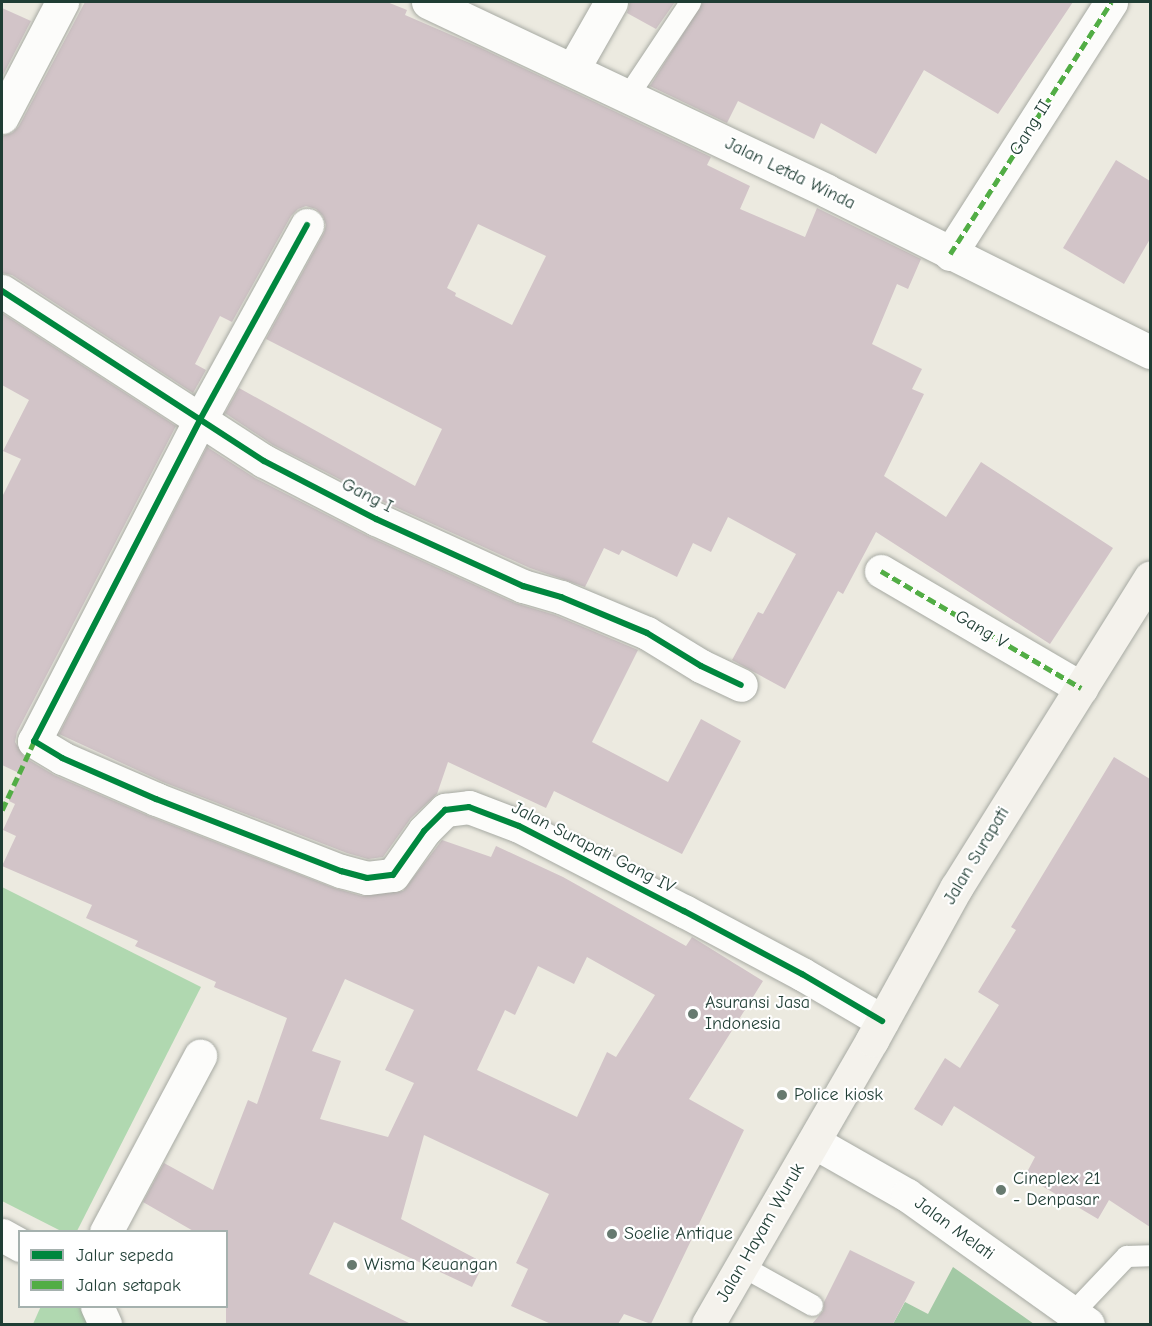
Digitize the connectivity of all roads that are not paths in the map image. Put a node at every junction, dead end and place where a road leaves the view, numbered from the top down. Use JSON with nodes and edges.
{"nodes":[{"id":1,"x":62,"y":2,"type":"edge"},
{"id":2,"x":428,"y":2,"type":"edge"},
{"id":3,"x":611,"y":2,"type":"edge"},
{"id":4,"x":690,"y":2,"type":"edge"},
{"id":5,"x":1111,"y":2,"type":"edge"},
{"id":6,"x":573,"y":69,"type":"junction"},
{"id":7,"x":10,"y":80,"type":"edge"},
{"id":8,"x":628,"y":95,"type":"junction"},
{"id":9,"x":2,"y":117,"type":"edge"},
{"id":10,"x":307,"y":225,"type":"dead end"},
{"id":11,"x":950,"y":254,"type":"junction"},
{"id":12,"x":2,"y":291,"type":"edge"},
{"id":13,"x":1150,"y":352,"type":"edge"},
{"id":14,"x":201,"y":418,"type":"junction"},
{"id":15,"x":881,"y":571,"type":"dead end"},
{"id":16,"x":1150,"y":578,"type":"edge"},
{"id":17,"x":741,"y":685,"type":"dead end"},
{"id":18,"x":1081,"y":688,"type":"junction"},
{"id":19,"x":882,"y":1021,"type":"junction"},
{"id":20,"x":200,"y":1056,"type":"dead end"},
{"id":21,"x":814,"y":1142,"type":"junction"},
{"id":22,"x":107,"y":1230,"type":"edge"},
{"id":23,"x":2,"y":1235,"type":"edge"},
{"id":24,"x":18,"y":1244,"type":"edge"},
{"id":25,"x":1150,"y":1256,"type":"edge"},
{"id":26,"x":742,"y":1266,"type":"junction"},
{"id":27,"x":812,"y":1305,"type":"dead end"},
{"id":28,"x":98,"y":1308,"type":"edge"},
{"id":29,"x":1080,"y":1319,"type":"edge"},
{"id":30,"x":105,"y":1324,"type":"edge"},
{"id":31,"x":708,"y":1324,"type":"edge"}],
"edges":[{"from":1,"to":7,"type":"street"},
{"from":2,"to":6,"type":"street","name":"Jalan Letda Winda"},
{"from":3,"to":6,"type":"street"},
{"from":4,"to":8,"type":"lane"},
{"from":5,"to":11,"type":"street","name":"Gang II"},
{"from":6,"to":8,"type":"street","name":"Jalan Letda Winda"},
{"from":7,"to":9,"type":"street"},
{"from":8,"to":11,"type":"street","name":"Jalan Letda Winda"},
{"from":10,"to":14,"type":"street"},
{"from":11,"to":13,"type":"street","name":"Jalan Letda Winda"},
{"from":12,"to":14,"type":"street","name":"Gang I"},
{"from":14,"to":17,"type":"street","name":"Gang I"},
{"from":14,"to":19,"type":"street","name":"Jalan Surapati Gang IV"},
{"from":15,"to":18,"type":"street","name":"Gang V"},
{"from":16,"to":18,"type":"main road","name":"Jalan Surapati"},
{"from":18,"to":19,"type":"main road","name":"Jalan Surapati"},
{"from":19,"to":21,"type":"main road","name":"Jalan Surapati"},
{"from":20,"to":22,"type":"street"},
{"from":21,"to":26,"type":"main road","name":"Jalan Hayam Wuruk"},
{"from":21,"to":29,"type":"street","name":"Jalan Melati"},
{"from":23,"to":24,"type":"street"},
{"from":25,"to":29,"type":"lane"},
{"from":26,"to":27,"type":"lane"},
{"from":26,"to":31,"type":"main road","name":"Jalan Hayam Wuruk"},
{"from":28,"to":30,"type":"street"}]}
